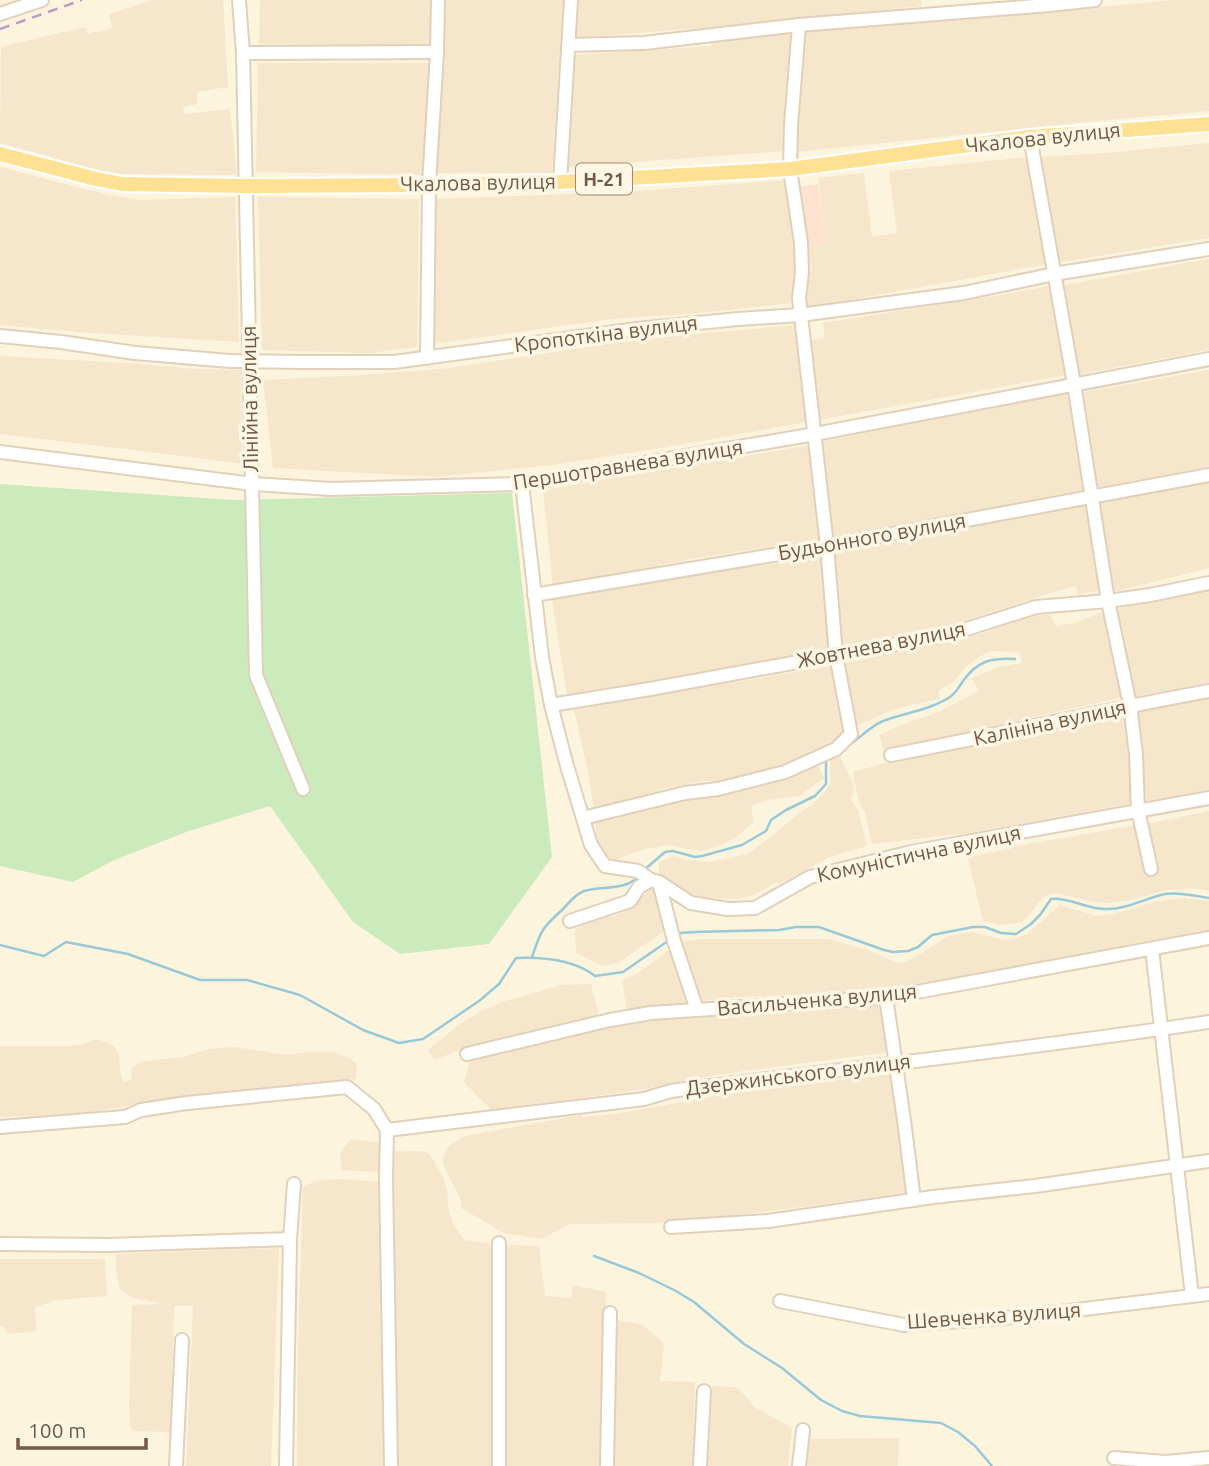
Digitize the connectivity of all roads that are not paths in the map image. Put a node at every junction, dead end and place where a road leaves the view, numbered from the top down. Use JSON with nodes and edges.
{"nodes":[{"id":1,"x":42,"y":0,"type":"edge"},
{"id":2,"x":239,"y":0,"type":"edge"},
{"id":3,"x":438,"y":0,"type":"edge"},
{"id":4,"x":570,"y":0,"type":"edge"},
{"id":5,"x":1096,"y":0,"type":"edge"},
{"id":6,"x":0,"y":14,"type":"edge"},
{"id":7,"x":799,"y":25,"type":"junction"},
{"id":8,"x":568,"y":45,"type":"junction"},
{"id":9,"x":437,"y":52,"type":"junction"},
{"id":10,"x":243,"y":53,"type":"junction"},
{"id":11,"x":1209,"y":124,"type":"edge"},
{"id":12,"x":1030,"y":137,"type":"junction"},
{"id":13,"x":0,"y":154,"type":"edge"},
{"id":14,"x":790,"y":169,"type":"junction"},
{"id":15,"x":560,"y":181,"type":"junction"},
{"id":16,"x":429,"y":185,"type":"junction"},
{"id":17,"x":246,"y":186,"type":"junction"},
{"id":18,"x":1209,"y":249,"type":"edge"},
{"id":19,"x":1054,"y":274,"type":"junction"},
{"id":20,"x":800,"y":315,"type":"junction"},
{"id":21,"x":0,"y":336,"type":"edge"},
{"id":22,"x":427,"y":358,"type":"junction"},
{"id":23,"x":1209,"y":359,"type":"edge"},
{"id":24,"x":249,"y":361,"type":"junction"},
{"id":25,"x":1074,"y":384,"type":"junction"},
{"id":26,"x":815,"y":434,"type":"junction"},
{"id":27,"x":0,"y":453,"type":"edge"},
{"id":28,"x":1209,"y":475,"type":"edge"},
{"id":29,"x":253,"y":484,"type":"junction"},
{"id":30,"x":522,"y":484,"type":"junction"},
{"id":31,"x":1092,"y":497,"type":"junction"},
{"id":32,"x":827,"y":546,"type":"junction"},
{"id":33,"x":1209,"y":583,"type":"edge"},
{"id":34,"x":534,"y":595,"type":"junction"},
{"id":35,"x":1108,"y":601,"type":"junction"},
{"id":36,"x":836,"y":655,"type":"junction"},
{"id":37,"x":1209,"y":691,"type":"edge"},
{"id":38,"x":551,"y":705,"type":"junction"},
{"id":39,"x":1130,"y":705,"type":"junction"},
{"id":40,"x":891,"y":755,"type":"dead end"},
{"id":41,"x":303,"y":789,"type":"dead end"},
{"id":42,"x":1209,"y":798,"type":"edge"},
{"id":43,"x":1138,"y":810,"type":"junction"},
{"id":44,"x":583,"y":818,"type":"junction"},
{"id":45,"x":1151,"y":869,"type":"dead end"},
{"id":46,"x":648,"y":877,"type":"junction"},
{"id":47,"x":570,"y":921,"type":"dead end"},
{"id":48,"x":1209,"y":938,"type":"edge"},
{"id":49,"x":1152,"y":949,"type":"junction"},
{"id":50,"x":886,"y":997,"type":"junction"},
{"id":51,"x":697,"y":1010,"type":"junction"},
{"id":52,"x":1209,"y":1022,"type":"edge"},
{"id":53,"x":1160,"y":1029,"type":"junction"},
{"id":54,"x":467,"y":1054,"type":"dead end"},
{"id":55,"x":895,"y":1062,"type":"junction"},
{"id":56,"x":0,"y":1126,"type":"edge"},
{"id":57,"x":387,"y":1130,"type":"junction"},
{"id":58,"x":1209,"y":1161,"type":"edge"},
{"id":59,"x":1177,"y":1165,"type":"junction"},
{"id":60,"x":294,"y":1184,"type":"dead end"},
{"id":61,"x":914,"y":1200,"type":"junction"},
{"id":62,"x":671,"y":1227,"type":"dead end"},
{"id":63,"x":290,"y":1239,"type":"junction"},
{"id":64,"x":499,"y":1243,"type":"dead end"},
{"id":65,"x":0,"y":1244,"type":"edge"},
{"id":66,"x":1209,"y":1294,"type":"edge"},
{"id":67,"x":1192,"y":1296,"type":"junction"},
{"id":68,"x":780,"y":1301,"type":"dead end"},
{"id":69,"x":610,"y":1313,"type":"dead end"},
{"id":70,"x":182,"y":1340,"type":"dead end"},
{"id":71,"x":704,"y":1391,"type":"dead end"},
{"id":72,"x":803,"y":1430,"type":"dead end"},
{"id":73,"x":1114,"y":1458,"type":"dead end"},
{"id":74,"x":1209,"y":1458,"type":"edge"},
{"id":75,"x":176,"y":1466,"type":"edge"},
{"id":76,"x":286,"y":1466,"type":"edge"},
{"id":77,"x":391,"y":1466,"type":"edge"},
{"id":78,"x":499,"y":1466,"type":"edge"},
{"id":79,"x":607,"y":1466,"type":"edge"},
{"id":80,"x":700,"y":1466,"type":"edge"},
{"id":81,"x":799,"y":1466,"type":"edge"}],
"edges":[{"from":1,"to":6,"type":"street"},
{"from":2,"to":10,"type":"street","name":"Лінійна вулиця"},
{"from":3,"to":9,"type":"street"},
{"from":4,"to":8,"type":"street"},
{"from":5,"to":7,"type":"street"},
{"from":7,"to":8,"type":"street"},
{"from":7,"to":14,"type":"street"},
{"from":8,"to":15,"type":"street"},
{"from":9,"to":10,"type":"street"},
{"from":9,"to":16,"type":"street"},
{"from":10,"to":17,"type":"street","name":"Лінійна вулиця"},
{"from":11,"to":12,"type":"main road","name":"Чкалова вулиця","number":"Н-21"},
{"from":12,"to":14,"type":"main road","name":"Чкалова вулиця","number":"Н-21"},
{"from":12,"to":19,"type":"street"},
{"from":13,"to":17,"type":"main road","name":"Чкалова вулиця","number":"Н-21"},
{"from":14,"to":15,"type":"main road","name":"Чкалова вулиця","number":"Н-21"},
{"from":14,"to":20,"type":"street"},
{"from":15,"to":16,"type":"main road","name":"Чкалова вулиця","number":"Н-21"},
{"from":16,"to":17,"type":"main road","name":"Чкалова вулиця","number":"Н-21"},
{"from":16,"to":22,"type":"street"},
{"from":17,"to":24,"type":"street","name":"Лінійна вулиця"},
{"from":18,"to":19,"type":"street","name":"Кропоткіна вулиця"},
{"from":19,"to":20,"type":"street","name":"Кропоткіна вулиця"},
{"from":19,"to":25,"type":"street"},
{"from":20,"to":22,"type":"street","name":"Кропоткіна вулиця"},
{"from":20,"to":26,"type":"street"},
{"from":21,"to":24,"type":"street","name":"Кропоткіна вулиця"},
{"from":22,"to":24,"type":"street","name":"Кропоткіна вулиця"},
{"from":23,"to":25,"type":"street","name":"Першотравнева вулиця"},
{"from":24,"to":29,"type":"street","name":"Лінійна вулиця"},
{"from":25,"to":26,"type":"street","name":"Першотравнева вулиця"},
{"from":25,"to":31,"type":"street"},
{"from":26,"to":30,"type":"street","name":"Першотравнева вулиця"},
{"from":26,"to":32,"type":"street"},
{"from":27,"to":29,"type":"street","name":"Першотравнева вулиця"},
{"from":28,"to":31,"type":"street","name":"Будьонного вулиця"},
{"from":29,"to":30,"type":"street","name":"Першотравнева вулиця"},
{"from":29,"to":41,"type":"street","name":"Лінійна вулиця"},
{"from":30,"to":34,"type":"street"},
{"from":31,"to":32,"type":"street","name":"Будьонного вулиця"},
{"from":31,"to":35,"type":"street"},
{"from":32,"to":34,"type":"street","name":"Будьонного вулиця"},
{"from":32,"to":36,"type":"street"},
{"from":33,"to":35,"type":"street","name":"Жовтнева вулиця"},
{"from":34,"to":38,"type":"street"},
{"from":35,"to":36,"type":"street","name":"Жовтнева вулиця"},
{"from":35,"to":39,"type":"street"},
{"from":36,"to":38,"type":"street","name":"Жовтнева вулиця"},
{"from":36,"to":44,"type":"street"},
{"from":37,"to":39,"type":"street","name":"Калініна вулиця"},
{"from":38,"to":44,"type":"street"},
{"from":39,"to":40,"type":"street","name":"Калініна вулиця"},
{"from":39,"to":43,"type":"street"},
{"from":42,"to":43,"type":"street","name":"Комуністична вулиця"},
{"from":43,"to":45,"type":"street"},
{"from":43,"to":46,"type":"street","name":"Комуністична вулиця"},
{"from":44,"to":46,"type":"street"},
{"from":46,"to":47,"type":"street"},
{"from":46,"to":51,"type":"street"},
{"from":48,"to":49,"type":"street","name":"Васильченка вулиця"},
{"from":49,"to":50,"type":"street","name":"Васильченка вулиця"},
{"from":49,"to":53,"type":"street"},
{"from":50,"to":51,"type":"street","name":"Васильченка вулиця"},
{"from":50,"to":55,"type":"street"},
{"from":51,"to":54,"type":"street","name":"Васильченка вулиця"},
{"from":52,"to":53,"type":"street","name":"Дзержинського вулиця"},
{"from":53,"to":55,"type":"street","name":"Дзержинського вулиця"},
{"from":53,"to":59,"type":"street"},
{"from":55,"to":57,"type":"street","name":"Дзержинського вулиця"},
{"from":55,"to":61,"type":"street"},
{"from":56,"to":57,"type":"street"},
{"from":57,"to":77,"type":"street"},
{"from":58,"to":59,"type":"street"},
{"from":59,"to":61,"type":"street"},
{"from":59,"to":67,"type":"street"},
{"from":60,"to":63,"type":"street"},
{"from":61,"to":62,"type":"street"},
{"from":63,"to":65,"type":"street"},
{"from":63,"to":76,"type":"street"},
{"from":64,"to":78,"type":"street"},
{"from":66,"to":67,"type":"street","name":"Шевченка вулиця"},
{"from":67,"to":68,"type":"street","name":"Шевченка вулиця"},
{"from":69,"to":79,"type":"street"},
{"from":70,"to":75,"type":"street"},
{"from":71,"to":80,"type":"street"},
{"from":72,"to":81,"type":"street"},
{"from":73,"to":74,"type":"street"}]}
